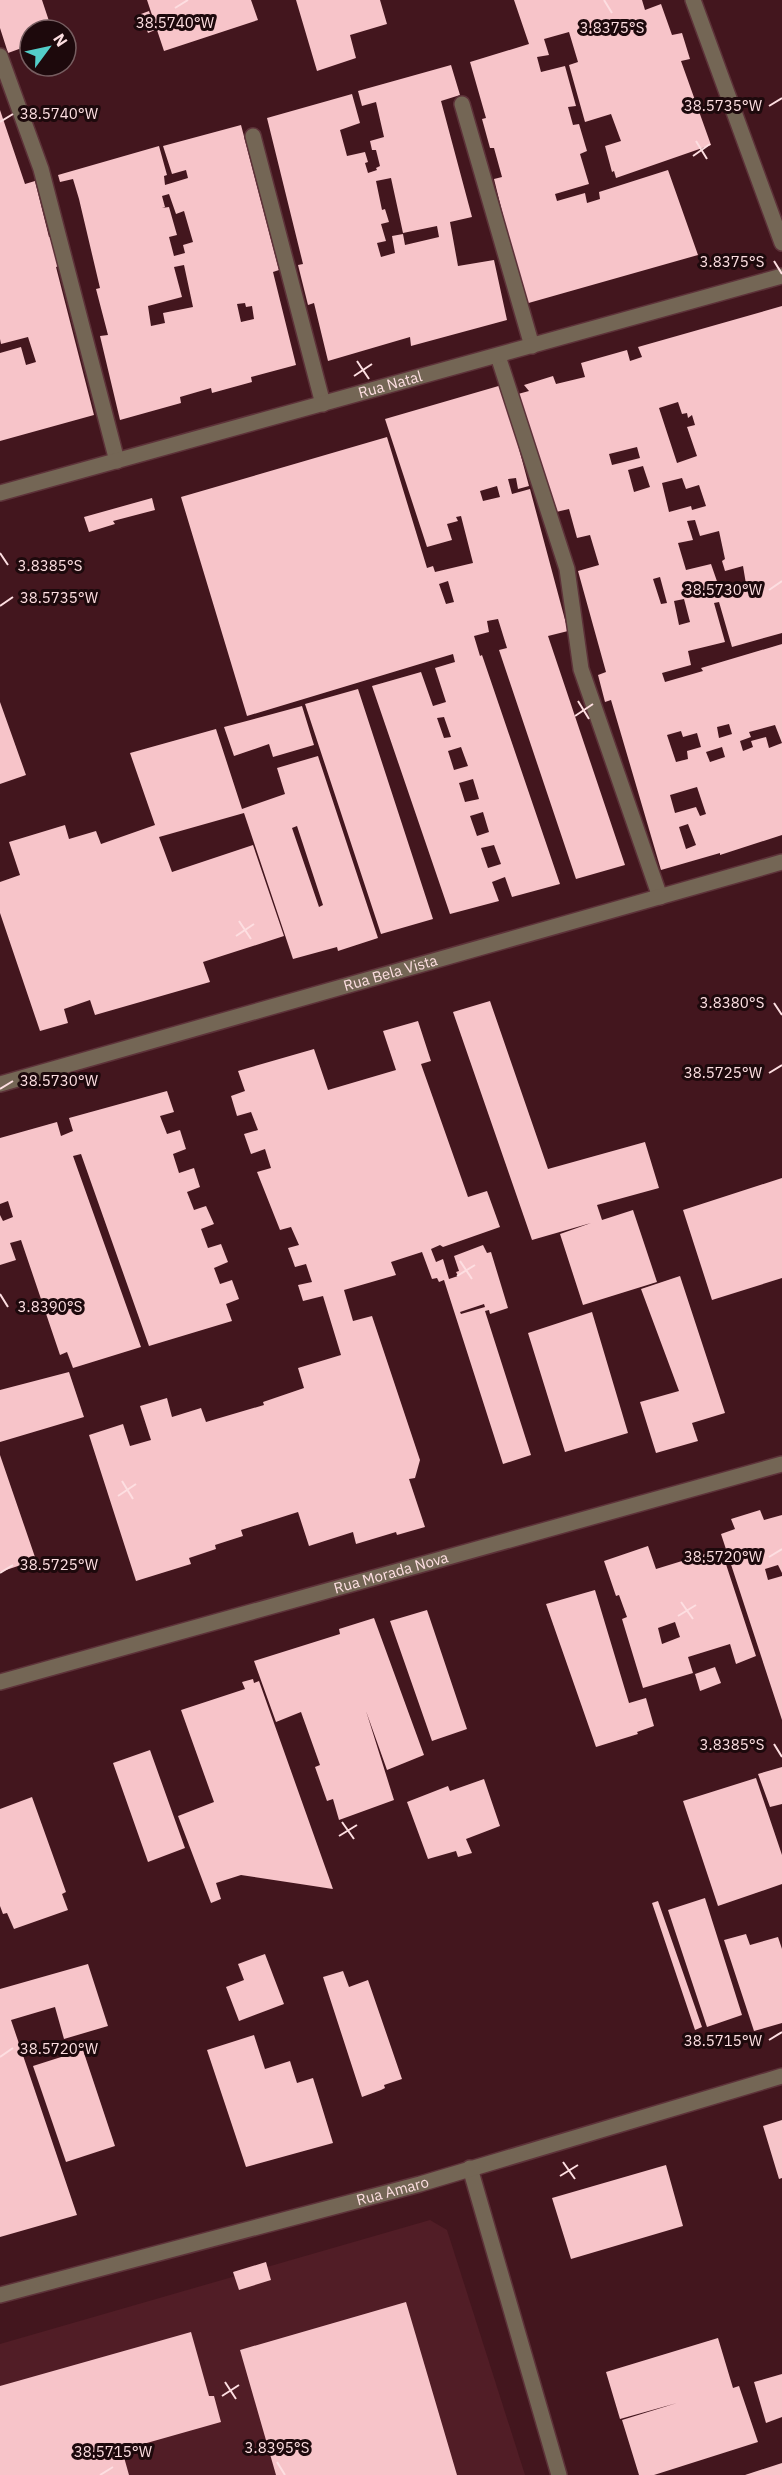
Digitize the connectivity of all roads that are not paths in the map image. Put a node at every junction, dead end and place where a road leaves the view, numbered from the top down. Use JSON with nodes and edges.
{"nodes":[{"id":1,"x":693,"y":0,"type":"edge"},
{"id":2,"x":0,"y":56,"type":"edge"},
{"id":3,"x":462,"y":104,"type":"dead end"},
{"id":4,"x":253,"y":136,"type":"dead end"},
{"id":5,"x":782,"y":243,"type":"edge"},
{"id":6,"x":782,"y":276,"type":"edge"},
{"id":7,"x":532,"y":346,"type":"junction"},
{"id":8,"x":498,"y":356,"type":"junction"},
{"id":9,"x":323,"y":404,"type":"junction"},
{"id":10,"x":117,"y":461,"type":"junction"},
{"id":11,"x":0,"y":493,"type":"edge"},
{"id":12,"x":782,"y":862,"type":"edge"},
{"id":13,"x":660,"y":897,"type":"junction"},
{"id":14,"x":0,"y":1084,"type":"edge"},
{"id":15,"x":782,"y":1464,"type":"edge"},
{"id":16,"x":0,"y":1682,"type":"edge"},
{"id":17,"x":782,"y":2076,"type":"edge"},
{"id":18,"x":470,"y":2169,"type":"junction"},
{"id":19,"x":0,"y":2295,"type":"edge"},
{"id":20,"x":559,"y":2475,"type":"edge"}],
"edges":[{"from":1,"to":5,"type":"street"},
{"from":2,"to":10,"type":"street"},
{"from":3,"to":7,"type":"street"},
{"from":4,"to":9,"type":"street"},
{"from":6,"to":7,"type":"street","name":"Rua Natal"},
{"from":7,"to":8,"type":"street","name":"Rua Natal"},
{"from":8,"to":9,"type":"street","name":"Rua Natal"},
{"from":8,"to":13,"type":"street"},
{"from":9,"to":10,"type":"street","name":"Rua Natal"},
{"from":10,"to":11,"type":"street","name":"Rua Natal"},
{"from":12,"to":13,"type":"street","name":"Rua Bela Vista"},
{"from":13,"to":14,"type":"street","name":"Rua Bela Vista"},
{"from":15,"to":16,"type":"street","name":"Rua Morada Nova"},
{"from":17,"to":18,"type":"street","name":"Rua Amaro"},
{"from":18,"to":19,"type":"street","name":"Rua Amaro"},
{"from":18,"to":20,"type":"street"}]}
